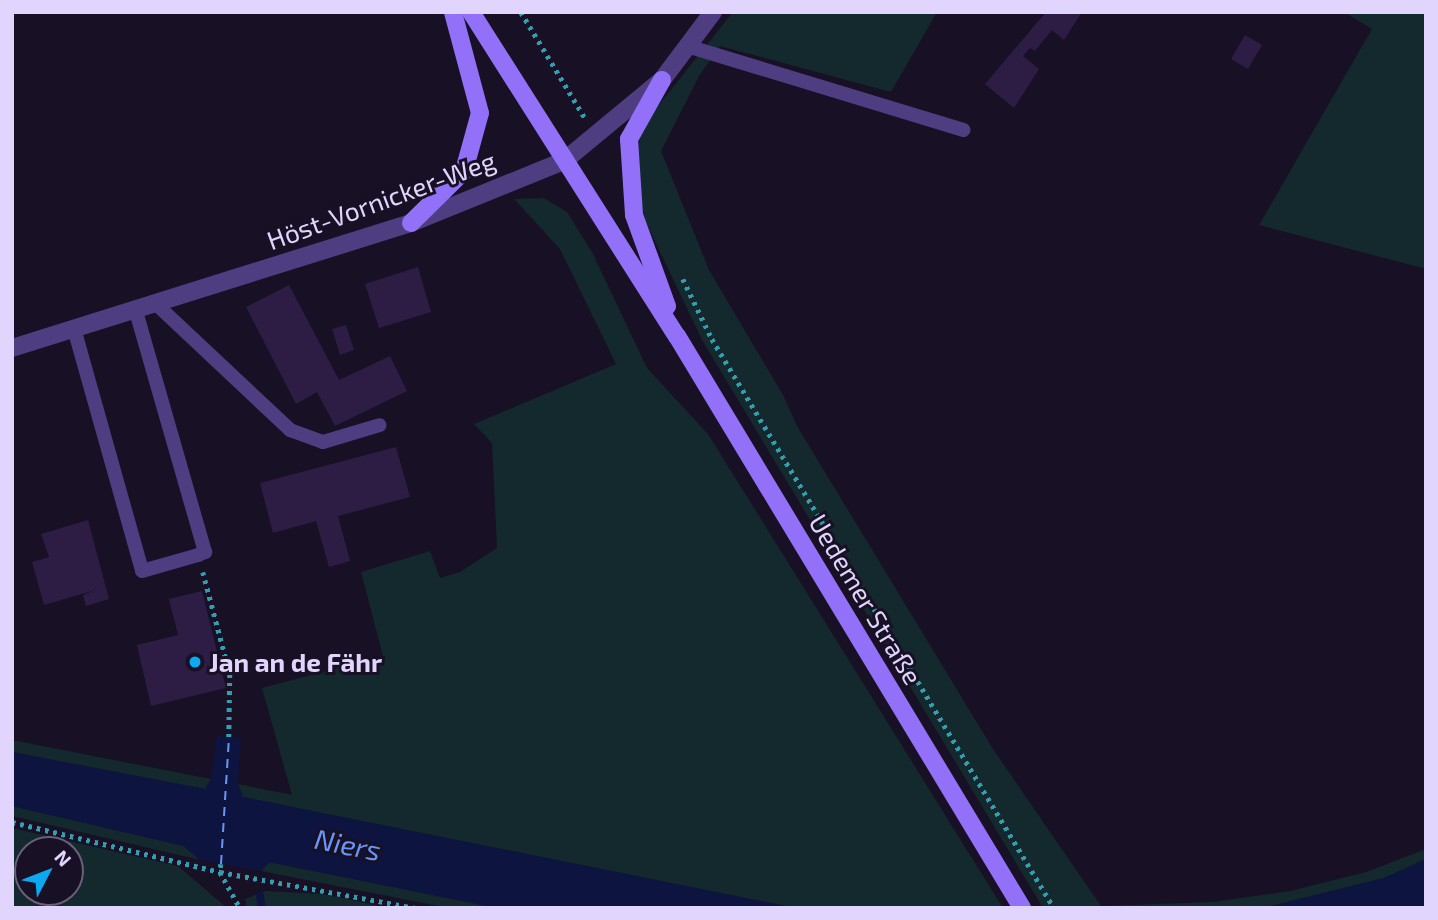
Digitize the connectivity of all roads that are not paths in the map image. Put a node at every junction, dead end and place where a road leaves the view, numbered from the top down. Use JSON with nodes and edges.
{"nodes":[{"id":1,"x":453,"y":12,"type":"edge"},
{"id":2,"x":471,"y":12,"type":"edge"},
{"id":3,"x":713,"y":12,"type":"edge"},
{"id":4,"x":687,"y":46,"type":"junction"},
{"id":5,"x":662,"y":80,"type":"junction"},
{"id":6,"x":964,"y":130,"type":"dead end"},
{"id":7,"x":564,"y":161,"type":"junction"},
{"id":8,"x":411,"y":223,"type":"junction"},
{"id":9,"x":156,"y":304,"type":"junction"},
{"id":10,"x":136,"y":311,"type":"junction"},
{"id":11,"x":75,"y":332,"type":"junction"},
{"id":12,"x":677,"y":336,"type":"junction"},
{"id":13,"x":12,"y":348,"type":"edge"},
{"id":14,"x":380,"y":425,"type":"dead end"},
{"id":15,"x":1022,"y":908,"type":"edge"}],
"edges":[{"from":1,"to":8,"type":"main road"},
{"from":2,"to":7,"type":"main road"},
{"from":3,"to":4,"type":"street","name":"Höst-Vornicker-Weg"},
{"from":4,"to":5,"type":"street","name":"Höst-Vornicker-Weg"},
{"from":4,"to":6,"type":"lane"},
{"from":5,"to":7,"type":"street","name":"Höst-Vornicker-Weg"},
{"from":5,"to":12,"type":"main road"},
{"from":7,"to":8,"type":"street","name":"Höst-Vornicker-Weg"},
{"from":7,"to":12,"type":"main road"},
{"from":8,"to":9,"type":"street","name":"Höst-Vornicker-Weg"},
{"from":9,"to":10,"type":"street","name":"Höst-Vornicker-Weg"},
{"from":9,"to":14,"type":"lane"},
{"from":10,"to":11,"type":"street","name":"Höst-Vornicker-Weg"},
{"from":10,"to":11,"type":"lane"},
{"from":11,"to":13,"type":"street","name":"Höst-Vornicker-Weg"},
{"from":12,"to":15,"type":"main road","name":"Uedemer Straße"}]}
